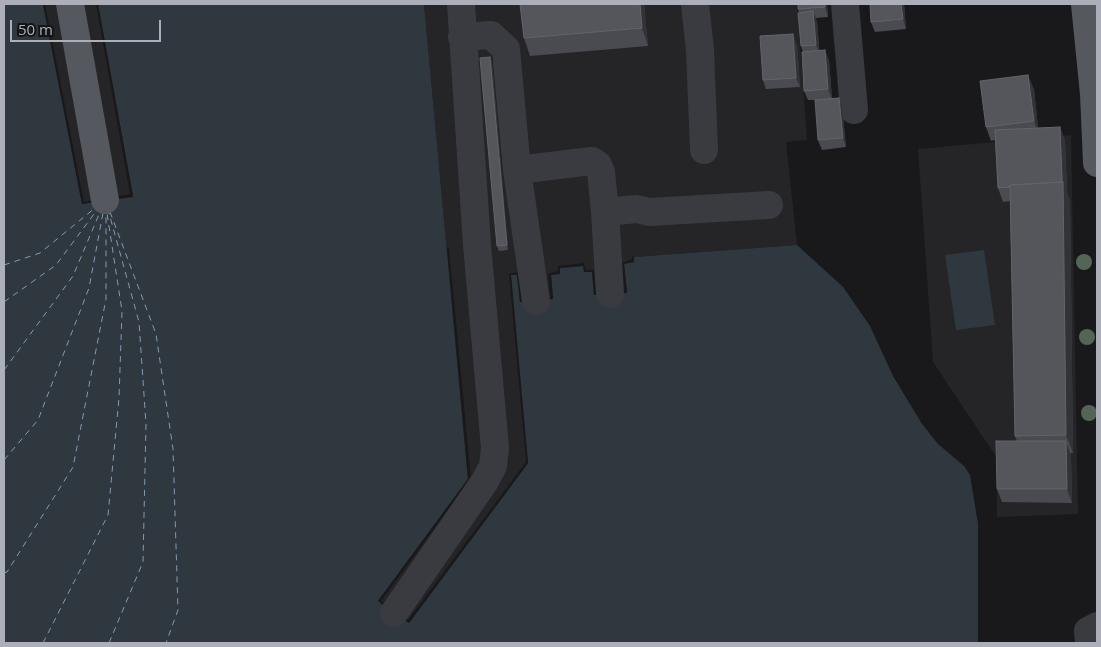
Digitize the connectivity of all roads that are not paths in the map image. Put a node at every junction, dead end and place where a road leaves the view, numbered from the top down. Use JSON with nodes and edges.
{"nodes":[{"id":1,"x":70,"y":4,"type":"edge"},
{"id":2,"x":461,"y":4,"type":"edge"},
{"id":3,"x":695,"y":4,"type":"edge"},
{"id":4,"x":845,"y":4,"type":"edge"},
{"id":5,"x":1085,"y":4,"type":"edge"},
{"id":6,"x":462,"y":37,"type":"junction"},
{"id":7,"x":1096,"y":94,"type":"edge"},
{"id":8,"x":854,"y":110,"type":"dead end"},
{"id":9,"x":704,"y":150,"type":"dead end"},
{"id":10,"x":1097,"y":163,"type":"edge"},
{"id":11,"x":517,"y":170,"type":"junction"},
{"id":12,"x":106,"y":200,"type":"dead end"},
{"id":13,"x":769,"y":205,"type":"dead end"},
{"id":14,"x":605,"y":212,"type":"junction"},
{"id":15,"x":534,"y":288,"type":"dead end"},
{"id":16,"x":610,"y":294,"type":"dead end"},
{"id":17,"x":394,"y":613,"type":"dead end"},
{"id":18,"x":1097,"y":626,"type":"edge"},
{"id":19,"x":1089,"y":643,"type":"edge"}],
"edges":[{"from":1,"to":12,"type":"main road"},
{"from":2,"to":6,"type":"street"},
{"from":3,"to":9,"type":"street"},
{"from":4,"to":8,"type":"street"},
{"from":5,"to":7,"type":"main road"},
{"from":6,"to":11,"type":"street"},
{"from":6,"to":17,"type":"street"},
{"from":7,"to":10,"type":"main road"},
{"from":11,"to":14,"type":"street"},
{"from":11,"to":15,"type":"street"},
{"from":13,"to":14,"type":"street"},
{"from":14,"to":16,"type":"street"},
{"from":18,"to":19,"type":"street"}]}
